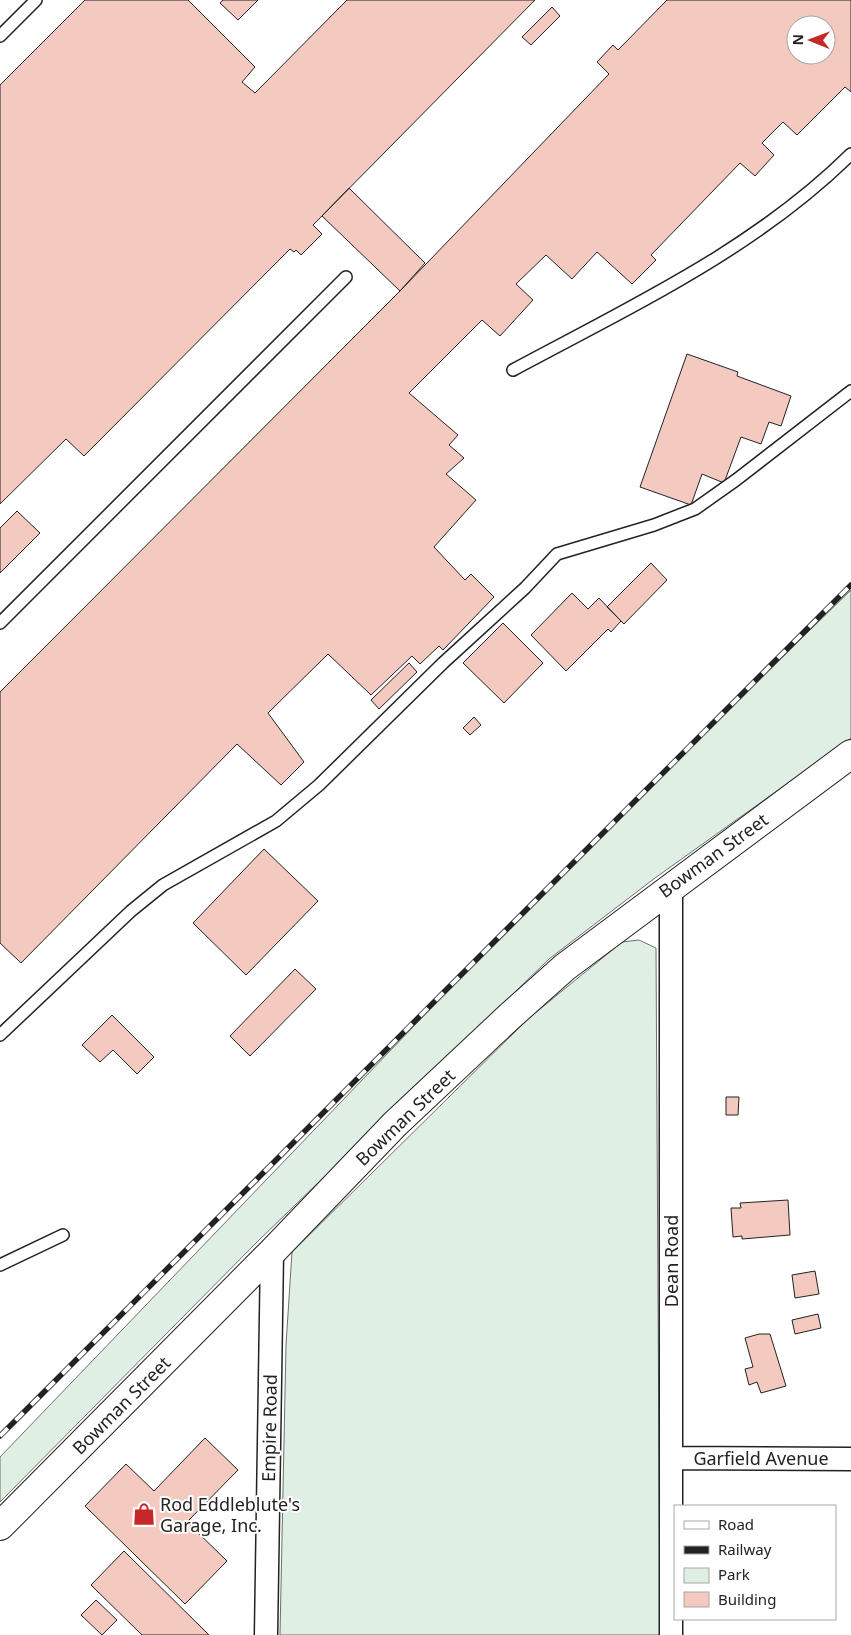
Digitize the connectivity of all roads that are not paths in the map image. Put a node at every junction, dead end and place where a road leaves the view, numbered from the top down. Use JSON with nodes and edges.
{"nodes":[{"id":1,"x":36,"y":0,"type":"edge"},
{"id":2,"x":0,"y":36,"type":"edge"},
{"id":3,"x":851,"y":154,"type":"edge"},
{"id":4,"x":346,"y":277,"type":"dead end"},
{"id":5,"x":513,"y":370,"type":"dead end"},
{"id":6,"x":851,"y":390,"type":"edge"},
{"id":7,"x":0,"y":623,"type":"edge"},
{"id":8,"x":851,"y":754,"type":"edge"},
{"id":9,"x":670,"y":887,"type":"junction"},
{"id":10,"x":0,"y":1035,"type":"edge"},
{"id":11,"x":64,"y":1235,"type":"dead end"},
{"id":12,"x":272,"y":1252,"type":"junction"},
{"id":13,"x":0,"y":1264,"type":"edge"},
{"id":14,"x":671,"y":1458,"type":"junction"},
{"id":15,"x":851,"y":1458,"type":"edge"},
{"id":16,"x":0,"y":1526,"type":"edge"},
{"id":17,"x":266,"y":1635,"type":"edge"},
{"id":18,"x":671,"y":1635,"type":"edge"}],
"edges":[{"from":1,"to":2,"type":"lane"},
{"from":3,"to":5,"type":"lane"},
{"from":4,"to":7,"type":"lane"},
{"from":6,"to":10,"type":"lane"},
{"from":8,"to":9,"type":"street","name":"Bowman Street"},
{"from":9,"to":12,"type":"street","name":"Bowman Street"},
{"from":9,"to":14,"type":"street","name":"Dean Road"},
{"from":11,"to":13,"type":"lane"},
{"from":12,"to":16,"type":"street","name":"Bowman Street"},
{"from":12,"to":17,"type":"street","name":"Empire Road"},
{"from":14,"to":15,"type":"street","name":"Garfield Avenue"},
{"from":14,"to":18,"type":"street","name":"Dean Road"}]}
